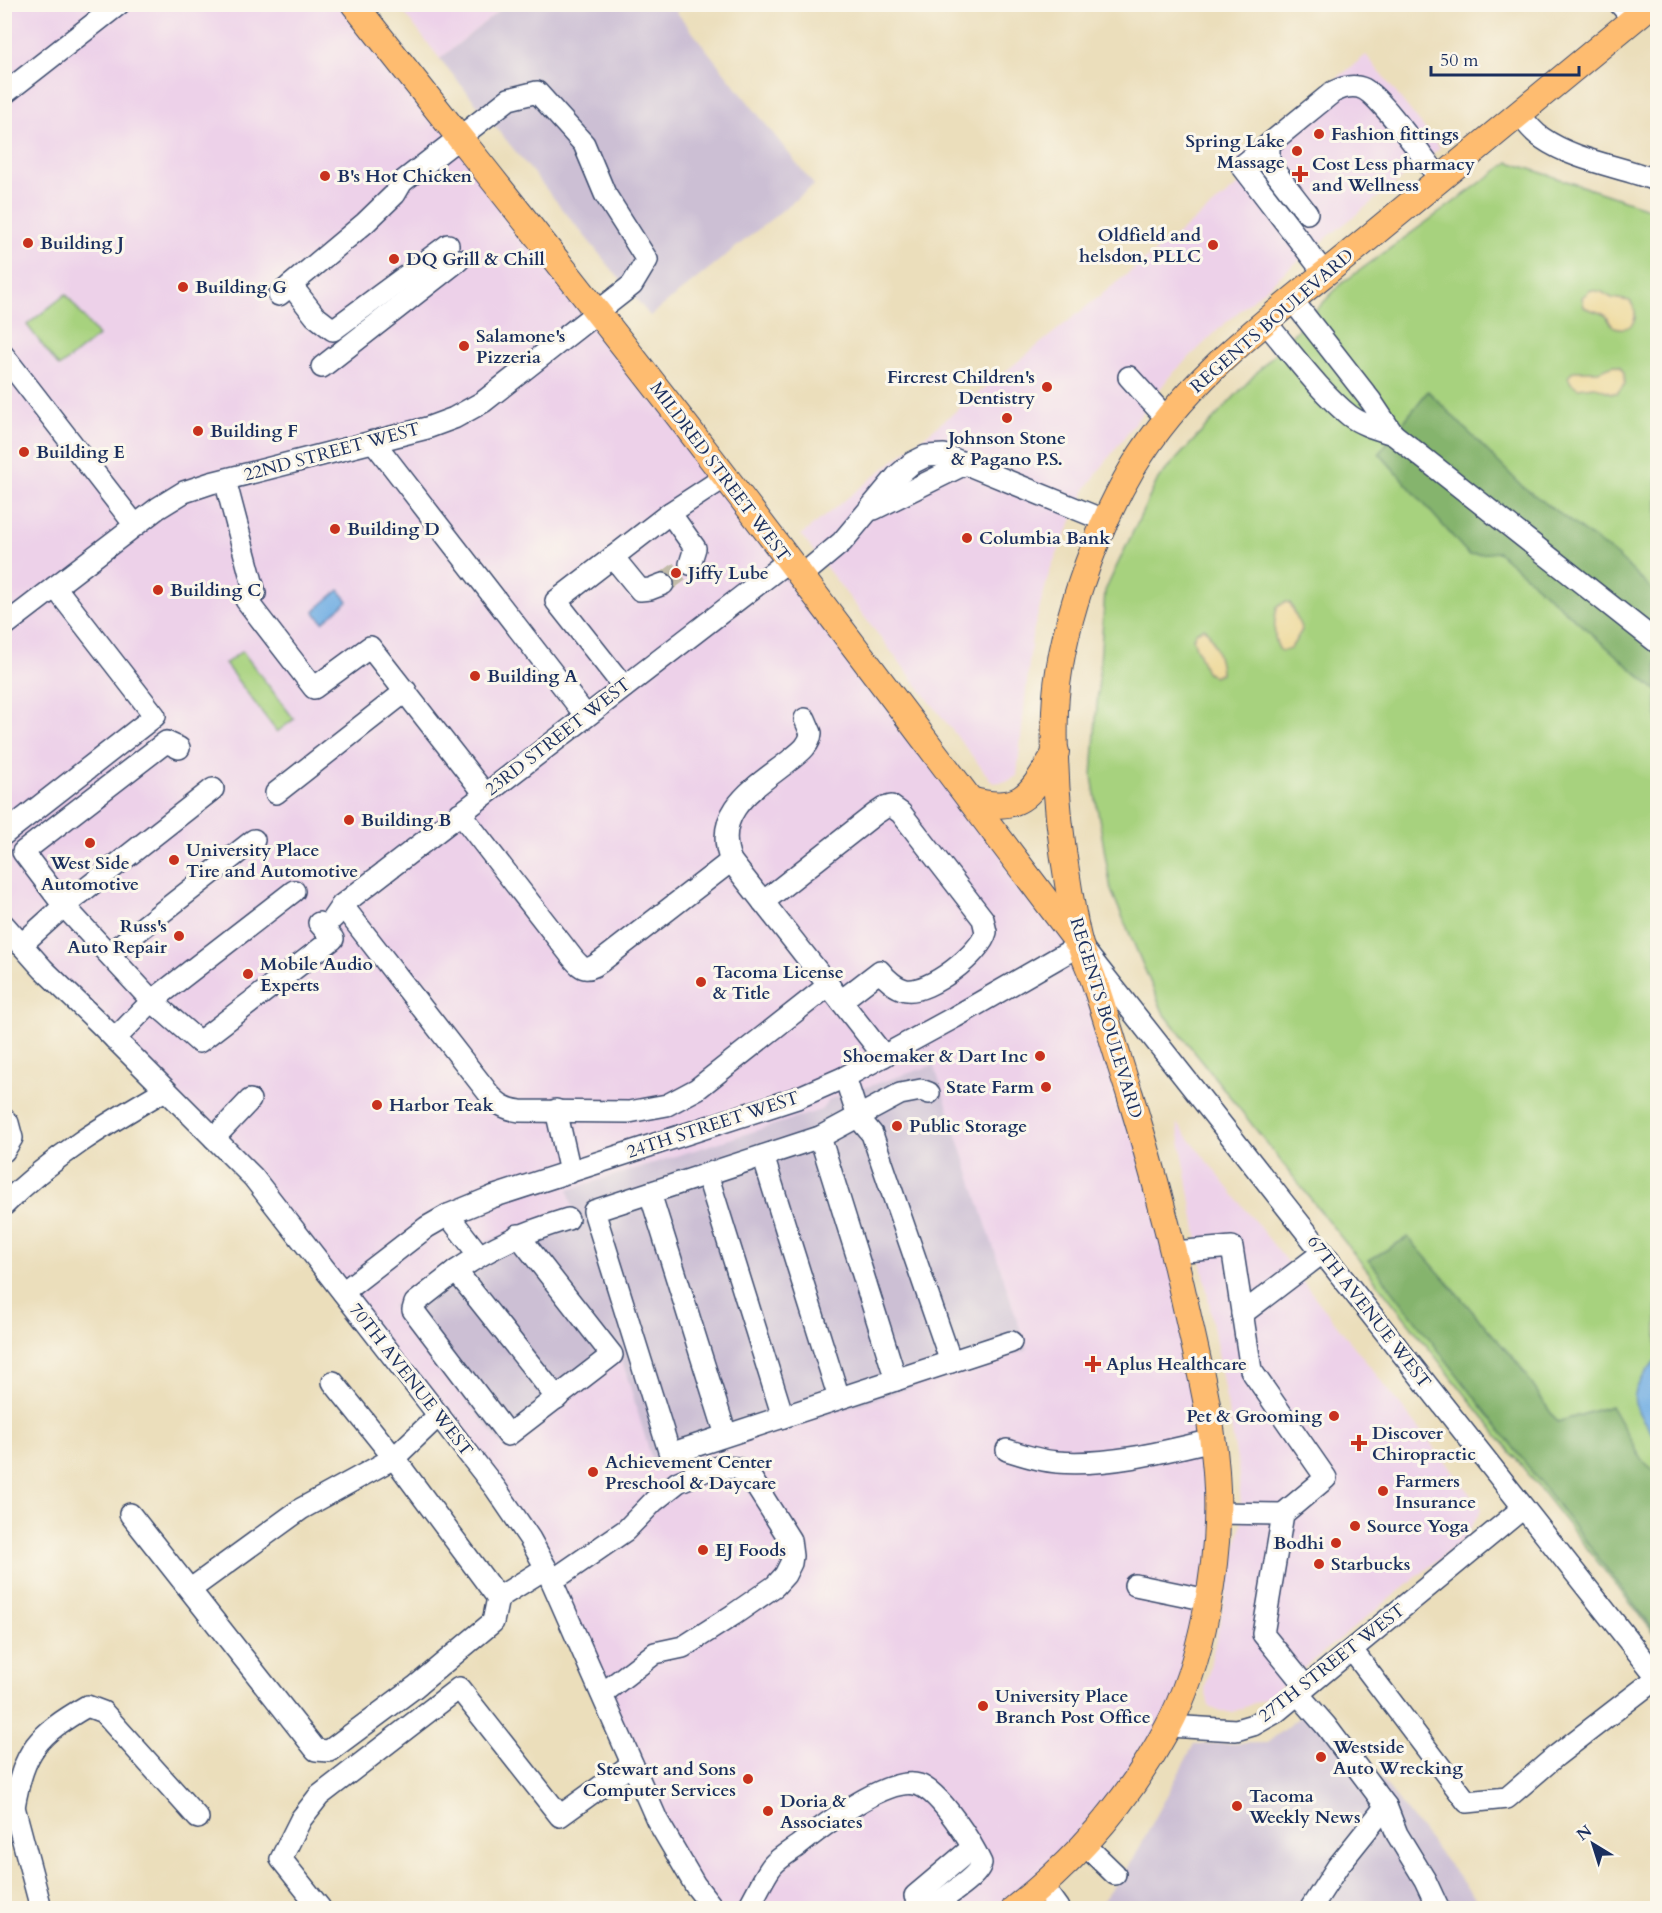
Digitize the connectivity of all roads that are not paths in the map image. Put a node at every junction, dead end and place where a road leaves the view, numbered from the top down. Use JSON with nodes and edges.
{"nodes":[{"id":1,"x":119,"y":4,"type":"edge"},
{"id":2,"x":354,"y":4,"type":"edge"},
{"id":3,"x":1635,"y":10,"type":"edge"},
{"id":4,"x":4,"y":94,"type":"edge"},
{"id":5,"x":1519,"y":114,"type":"junction"},
{"id":6,"x":460,"y":138,"type":"junction"},
{"id":7,"x":1269,"y":146,"type":"junction"},
{"id":8,"x":1440,"y":179,"type":"junction"},
{"id":9,"x":1658,"y":181,"type":"edge"},
{"id":10,"x":1308,"y":213,"type":"dead end"},
{"id":11,"x":1325,"y":274,"type":"junction"},
{"id":12,"x":1293,"y":301,"type":"junction"},
{"id":13,"x":598,"y":313,"type":"junction"},
{"id":14,"x":1266,"y":322,"type":"junction"},
{"id":15,"x":4,"y":356,"type":"edge"},
{"id":16,"x":322,"y":367,"type":"dead end"},
{"id":17,"x":1129,"y":377,"type":"dead end"},
{"id":18,"x":1167,"y":419,"type":"junction"},
{"id":19,"x":1393,"y":434,"type":"junction"},
{"id":20,"x":373,"y":441,"type":"junction"},
{"id":21,"x":725,"y":477,"type":"junction"},
{"id":22,"x":225,"y":480,"type":"junction"},
{"id":23,"x":670,"y":513,"type":"junction"},
{"id":24,"x":1106,"y":520,"type":"junction"},
{"id":25,"x":135,"y":525,"type":"junction"},
{"id":26,"x":613,"y":557,"type":"junction"},
{"id":27,"x":690,"y":564,"type":"dead end"},
{"id":28,"x":794,"y":569,"type":"junction"},
{"id":29,"x":663,"y":584,"type":"tunnel mouth"},
{"id":30,"x":55,"y":587,"type":"junction"},
{"id":31,"x":4,"y":626,"type":"edge"},
{"id":32,"x":1658,"y":643,"type":"edge"},
{"id":33,"x":624,"y":687,"type":"junction"},
{"id":34,"x":406,"y":691,"type":"junction"},
{"id":35,"x":586,"y":716,"type":"junction"},
{"id":36,"x":805,"y":719,"type":"dead end"},
{"id":37,"x":179,"y":748,"type":"dead end"},
{"id":38,"x":1056,"y":752,"type":"junction"},
{"id":39,"x":213,"y":789,"type":"dead end"},
{"id":40,"x":276,"y":793,"type":"dead end"},
{"id":41,"x":485,"y":794,"type":"junction"},
{"id":42,"x":970,"y":800,"type":"junction"},
{"id":43,"x":460,"y":813,"type":"junction"},
{"id":44,"x":4,"y":834,"type":"edge"},
{"id":45,"x":254,"y":840,"type":"dead end"},
{"id":46,"x":731,"y":861,"type":"junction"},
{"id":47,"x":294,"y":891,"type":"dead end"},
{"id":48,"x":763,"y":902,"type":"junction"},
{"id":49,"x":64,"y":906,"type":"junction"},
{"id":50,"x":331,"y":916,"type":"junction"},
{"id":51,"x":4,"y":925,"type":"edge"},
{"id":52,"x":21,"y":945,"type":"junction"},
{"id":53,"x":1080,"y":945,"type":"junction"},
{"id":54,"x":109,"y":954,"type":"junction"},
{"id":55,"x":835,"y":993,"type":"junction"},
{"id":56,"x":152,"y":1001,"type":"junction"},
{"id":57,"x":115,"y":1039,"type":"junction"},
{"id":58,"x":884,"y":1056,"type":"junction"},
{"id":59,"x":845,"y":1077,"type":"junction"},
{"id":60,"x":165,"y":1090,"type":"junction"},
{"id":61,"x":929,"y":1093,"type":"dead end"},
{"id":62,"x":250,"y":1100,"type":"dead end"},
{"id":63,"x":556,"y":1110,"type":"junction"},
{"id":64,"x":858,"y":1117,"type":"junction"},
{"id":65,"x":4,"y":1119,"type":"edge"},
{"id":66,"x":819,"y":1137,"type":"junction"},
{"id":67,"x":214,"y":1138,"type":"junction"},
{"id":68,"x":4,"y":1151,"type":"edge"},
{"id":69,"x":763,"y":1156,"type":"junction"},
{"id":70,"x":570,"y":1172,"type":"junction"},
{"id":71,"x":707,"y":1174,"type":"junction"},
{"id":72,"x":650,"y":1193,"type":"junction"},
{"id":73,"x":4,"y":1205,"type":"edge"},
{"id":74,"x":448,"y":1215,"type":"junction"},
{"id":75,"x":568,"y":1219,"type":"dead end"},
{"id":76,"x":518,"y":1235,"type":"junction"},
{"id":77,"x":1174,"y":1252,"type":"junction"},
{"id":78,"x":1322,"y":1253,"type":"junction"},
{"id":79,"x":479,"y":1255,"type":"junction"},
{"id":80,"x":456,"y":1271,"type":"junction"},
{"id":81,"x":343,"y":1292,"type":"junction"},
{"id":82,"x":1242,"y":1314,"type":"junction"},
{"id":83,"x":1011,"y":1342,"type":"dead end"},
{"id":84,"x":951,"y":1362,"type":"junction"},
{"id":85,"x":896,"y":1380,"type":"junction"},
{"id":86,"x":333,"y":1382,"type":"dead end"},
{"id":87,"x":557,"y":1398,"type":"junction"},
{"id":88,"x":839,"y":1398,"type":"junction"},
{"id":89,"x":439,"y":1415,"type":"junction"},
{"id":90,"x":783,"y":1417,"type":"junction"},
{"id":91,"x":726,"y":1436,"type":"junction"},
{"id":92,"x":1213,"y":1440,"type":"junction"},
{"id":93,"x":1007,"y":1450,"type":"dead end"},
{"id":94,"x":394,"y":1458,"type":"junction"},
{"id":95,"x":1523,"y":1508,"type":"junction"},
{"id":96,"x":1217,"y":1513,"type":"junction"},
{"id":97,"x":130,"y":1514,"type":"dead end"},
{"id":98,"x":1283,"y":1514,"type":"junction"},
{"id":99,"x":549,"y":1574,"type":"junction"},
{"id":100,"x":1135,"y":1585,"type":"dead end"},
{"id":101,"x":191,"y":1589,"type":"junction"},
{"id":102,"x":498,"y":1598,"type":"junction"},
{"id":103,"x":1208,"y":1600,"type":"junction"},
{"id":104,"x":1352,"y":1650,"type":"junction"},
{"id":105,"x":1658,"y":1678,"type":"edge"},
{"id":106,"x":1302,"y":1690,"type":"junction"},
{"id":107,"x":602,"y":1694,"type":"junction"},
{"id":108,"x":1168,"y":1726,"type":"junction"},
{"id":109,"x":632,"y":1764,"type":"junction"},
{"id":110,"x":1386,"y":1806,"type":"junction"},
{"id":111,"x":9,"y":1808,"type":"edge"},
{"id":112,"x":198,"y":1818,"type":"dead end"},
{"id":113,"x":1085,"y":1845,"type":"junction"},
{"id":114,"x":1115,"y":1874,"type":"dead end"},
{"id":115,"x":1043,"y":1887,"type":"junction"},
{"id":116,"x":922,"y":1902,"type":"edge"},
{"id":117,"x":41,"y":1908,"type":"edge"},
{"id":118,"x":320,"y":1908,"type":"edge"},
{"id":119,"x":713,"y":1908,"type":"edge"},
{"id":120,"x":748,"y":1908,"type":"edge"},
{"id":121,"x":1015,"y":1908,"type":"edge"},
{"id":122,"x":1058,"y":1908,"type":"edge"},
{"id":123,"x":1311,"y":1908,"type":"edge"},
{"id":124,"x":1438,"y":1908,"type":"edge"}],
"edges":[{"from":1,"to":4,"type":"street"},
{"from":2,"to":6,"type":"main road","name":"MILDRED STREET WEST"},
{"from":3,"to":5,"type":"main road","name":"REGENTS BOULEVARD"},
{"from":5,"to":8,"type":"main road","name":"REGENTS BOULEVARD"},
{"from":5,"to":9,"type":"street"},
{"from":6,"to":13,"type":"main road","name":"MILDRED STREET WEST"},
{"from":6,"to":13,"type":"street","name":"22ND STREET WEST"},
{"from":6,"to":16,"type":"street"},
{"from":7,"to":8,"type":"street"},
{"from":7,"to":10,"type":"street"},
{"from":7,"to":11,"type":"street"},
{"from":8,"to":11,"type":"main road","name":"REGENTS BOULEVARD"},
{"from":11,"to":12,"type":"main road","name":"REGENTS BOULEVARD"},
{"from":12,"to":14,"type":"main road","name":"REGENTS BOULEVARD"},
{"from":12,"to":19,"type":"street"},
{"from":13,"to":20,"type":"street","name":"22ND STREET WEST"},
{"from":13,"to":21,"type":"main road","name":"MILDRED STREET WEST"},
{"from":14,"to":18,"type":"main road","name":"REGENTS BOULEVARD"},
{"from":14,"to":19,"type":"street"},
{"from":15,"to":25,"type":"street"},
{"from":17,"to":18,"type":"street"},
{"from":18,"to":24,"type":"main road","name":"REGENTS BOULEVARD"},
{"from":19,"to":32,"type":"street"},
{"from":20,"to":22,"type":"street","name":"22ND STREET WEST"},
{"from":20,"to":35,"type":"street"},
{"from":21,"to":23,"type":"street"},
{"from":21,"to":28,"type":"main road","name":"MILDRED STREET WEST"},
{"from":22,"to":25,"type":"street","name":"22ND STREET WEST"},
{"from":22,"to":34,"type":"street"},
{"from":23,"to":26,"type":"street"},
{"from":23,"to":27,"type":"street"},
{"from":24,"to":28,"type":"street","name":"23RD STREET WEST"},
{"from":24,"to":38,"type":"main road","name":"REGENTS BOULEVARD"},
{"from":25,"to":30,"type":"street","name":"22ND STREET WEST"},
{"from":26,"to":29,"type":"street"},
{"from":26,"to":33,"type":"street"},
{"from":28,"to":33,"type":"street","name":"23RD STREET WEST"},
{"from":28,"to":42,"type":"main road","name":"MILDRED STREET WEST"},
{"from":30,"to":31,"type":"street","name":"22ND STREET WEST"},
{"from":30,"to":44,"type":"street"},
{"from":33,"to":35,"type":"street","name":"23RD STREET WEST"},
{"from":34,"to":40,"type":"street"},
{"from":34,"to":41,"type":"street"},
{"from":35,"to":41,"type":"street","name":"23RD STREET WEST"},
{"from":36,"to":46,"type":"street"},
{"from":37,"to":49,"type":"street"},
{"from":38,"to":42,"type":"main road"},
{"from":38,"to":53,"type":"main road","name":"REGENTS BOULEVARD"},
{"from":39,"to":49,"type":"street"},
{"from":41,"to":43,"type":"street","name":"23RD STREET WEST"},
{"from":42,"to":53,"type":"main road","name":"MILDRED STREET WEST"},
{"from":43,"to":46,"type":"street"},
{"from":43,"to":50,"type":"street","name":"23RD STREET WEST"},
{"from":45,"to":54,"type":"street"},
{"from":46,"to":48,"type":"street"},
{"from":47,"to":56,"type":"street"},
{"from":48,"to":55,"type":"street"},
{"from":48,"to":55,"type":"street"},
{"from":49,"to":52,"type":"street"},
{"from":49,"to":54,"type":"street"},
{"from":50,"to":56,"type":"street"},
{"from":50,"to":63,"type":"street"},
{"from":51,"to":52,"type":"street","name":"70TH AVENUE WEST"},
{"from":52,"to":57,"type":"street","name":"70TH AVENUE WEST"},
{"from":53,"to":58,"type":"street","name":"24TH STREET WEST"},
{"from":53,"to":77,"type":"main road","name":"REGENTS BOULEVARD"},
{"from":53,"to":78,"type":"street","name":"67TH AVENUE WEST"},
{"from":54,"to":56,"type":"street"},
{"from":55,"to":58,"type":"street"},
{"from":55,"to":63,"type":"street"},
{"from":56,"to":57,"type":"street"},
{"from":57,"to":60,"type":"street","name":"70TH AVENUE WEST"},
{"from":58,"to":59,"type":"street","name":"24TH STREET WEST"},
{"from":59,"to":64,"type":"street"},
{"from":59,"to":70,"type":"street","name":"24TH STREET WEST"},
{"from":60,"to":67,"type":"street","name":"70TH AVENUE WEST"},
{"from":60,"to":73,"type":"street"},
{"from":61,"to":64,"type":"street"},
{"from":62,"to":67,"type":"street"},
{"from":63,"to":70,"type":"street"},
{"from":64,"to":66,"type":"street"},
{"from":64,"to":84,"type":"street"},
{"from":65,"to":68,"type":"street"},
{"from":66,"to":69,"type":"street"},
{"from":66,"to":85,"type":"street"},
{"from":67,"to":81,"type":"street","name":"70TH AVENUE WEST"},
{"from":69,"to":71,"type":"street"},
{"from":69,"to":88,"type":"street"},
{"from":70,"to":74,"type":"street","name":"24TH STREET WEST"},
{"from":71,"to":72,"type":"street"},
{"from":71,"to":90,"type":"street"},
{"from":72,"to":91,"type":"street"},
{"from":72,"to":91,"type":"street"},
{"from":74,"to":79,"type":"street"},
{"from":74,"to":81,"type":"street","name":"24TH STREET WEST"},
{"from":75,"to":76,"type":"street"},
{"from":76,"to":79,"type":"street"},
{"from":76,"to":87,"type":"street"},
{"from":77,"to":82,"type":"street"},
{"from":77,"to":92,"type":"main road","name":"REGENTS BOULEVARD"},
{"from":78,"to":82,"type":"street"},
{"from":78,"to":95,"type":"street","name":"67TH AVENUE WEST"},
{"from":79,"to":80,"type":"street"},
{"from":80,"to":87,"type":"street"},
{"from":80,"to":87,"type":"street"},
{"from":81,"to":89,"type":"street","name":"70TH AVENUE WEST"},
{"from":82,"to":98,"type":"street"},
{"from":83,"to":84,"type":"street"},
{"from":84,"to":85,"type":"street"},
{"from":85,"to":88,"type":"street"},
{"from":86,"to":94,"type":"street"},
{"from":88,"to":90,"type":"street"},
{"from":89,"to":94,"type":"street"},
{"from":89,"to":99,"type":"street","name":"70TH AVENUE WEST"},
{"from":90,"to":91,"type":"street"},
{"from":92,"to":93,"type":"street"},
{"from":92,"to":96,"type":"main road","name":"REGENTS BOULEVARD"},
{"from":94,"to":101,"type":"street"},
{"from":94,"to":102,"type":"street"},
{"from":95,"to":104,"type":"street","name":"27TH STREET WEST"},
{"from":95,"to":105,"type":"street","name":"67TH AVENUE WEST"},
{"from":96,"to":98,"type":"street"},
{"from":96,"to":103,"type":"main road","name":"REGENTS BOULEVARD"},
{"from":97,"to":101,"type":"street"},
{"from":98,"to":106,"type":"street"},
{"from":99,"to":102,"type":"street"},
{"from":99,"to":107,"type":"street","name":"70TH AVENUE WEST"},
{"from":99,"to":107,"type":"street"},
{"from":100,"to":103,"type":"street"},
{"from":101,"to":102,"type":"street"},
{"from":103,"to":108,"type":"main road","name":"REGENTS BOULEVARD"},
{"from":104,"to":105,"type":"street"},
{"from":104,"to":106,"type":"street","name":"27TH STREET WEST"},
{"from":106,"to":108,"type":"street","name":"27TH STREET WEST"},
{"from":106,"to":110,"type":"street"},
{"from":107,"to":109,"type":"street","name":"70TH AVENUE WEST"},
{"from":108,"to":113,"type":"main road"},
{"from":109,"to":118,"type":"street"},
{"from":109,"to":119,"type":"street","name":"70TH AVENUE WEST"},
{"from":110,"to":123,"type":"street"},
{"from":110,"to":124,"type":"street"},
{"from":111,"to":112,"type":"street"},
{"from":111,"to":117,"type":"street"},
{"from":113,"to":114,"type":"street"},
{"from":113,"to":115,"type":"main road"},
{"from":115,"to":121,"type":"main road"},
{"from":115,"to":122,"type":"street"},
{"from":116,"to":120,"type":"street"}]}
